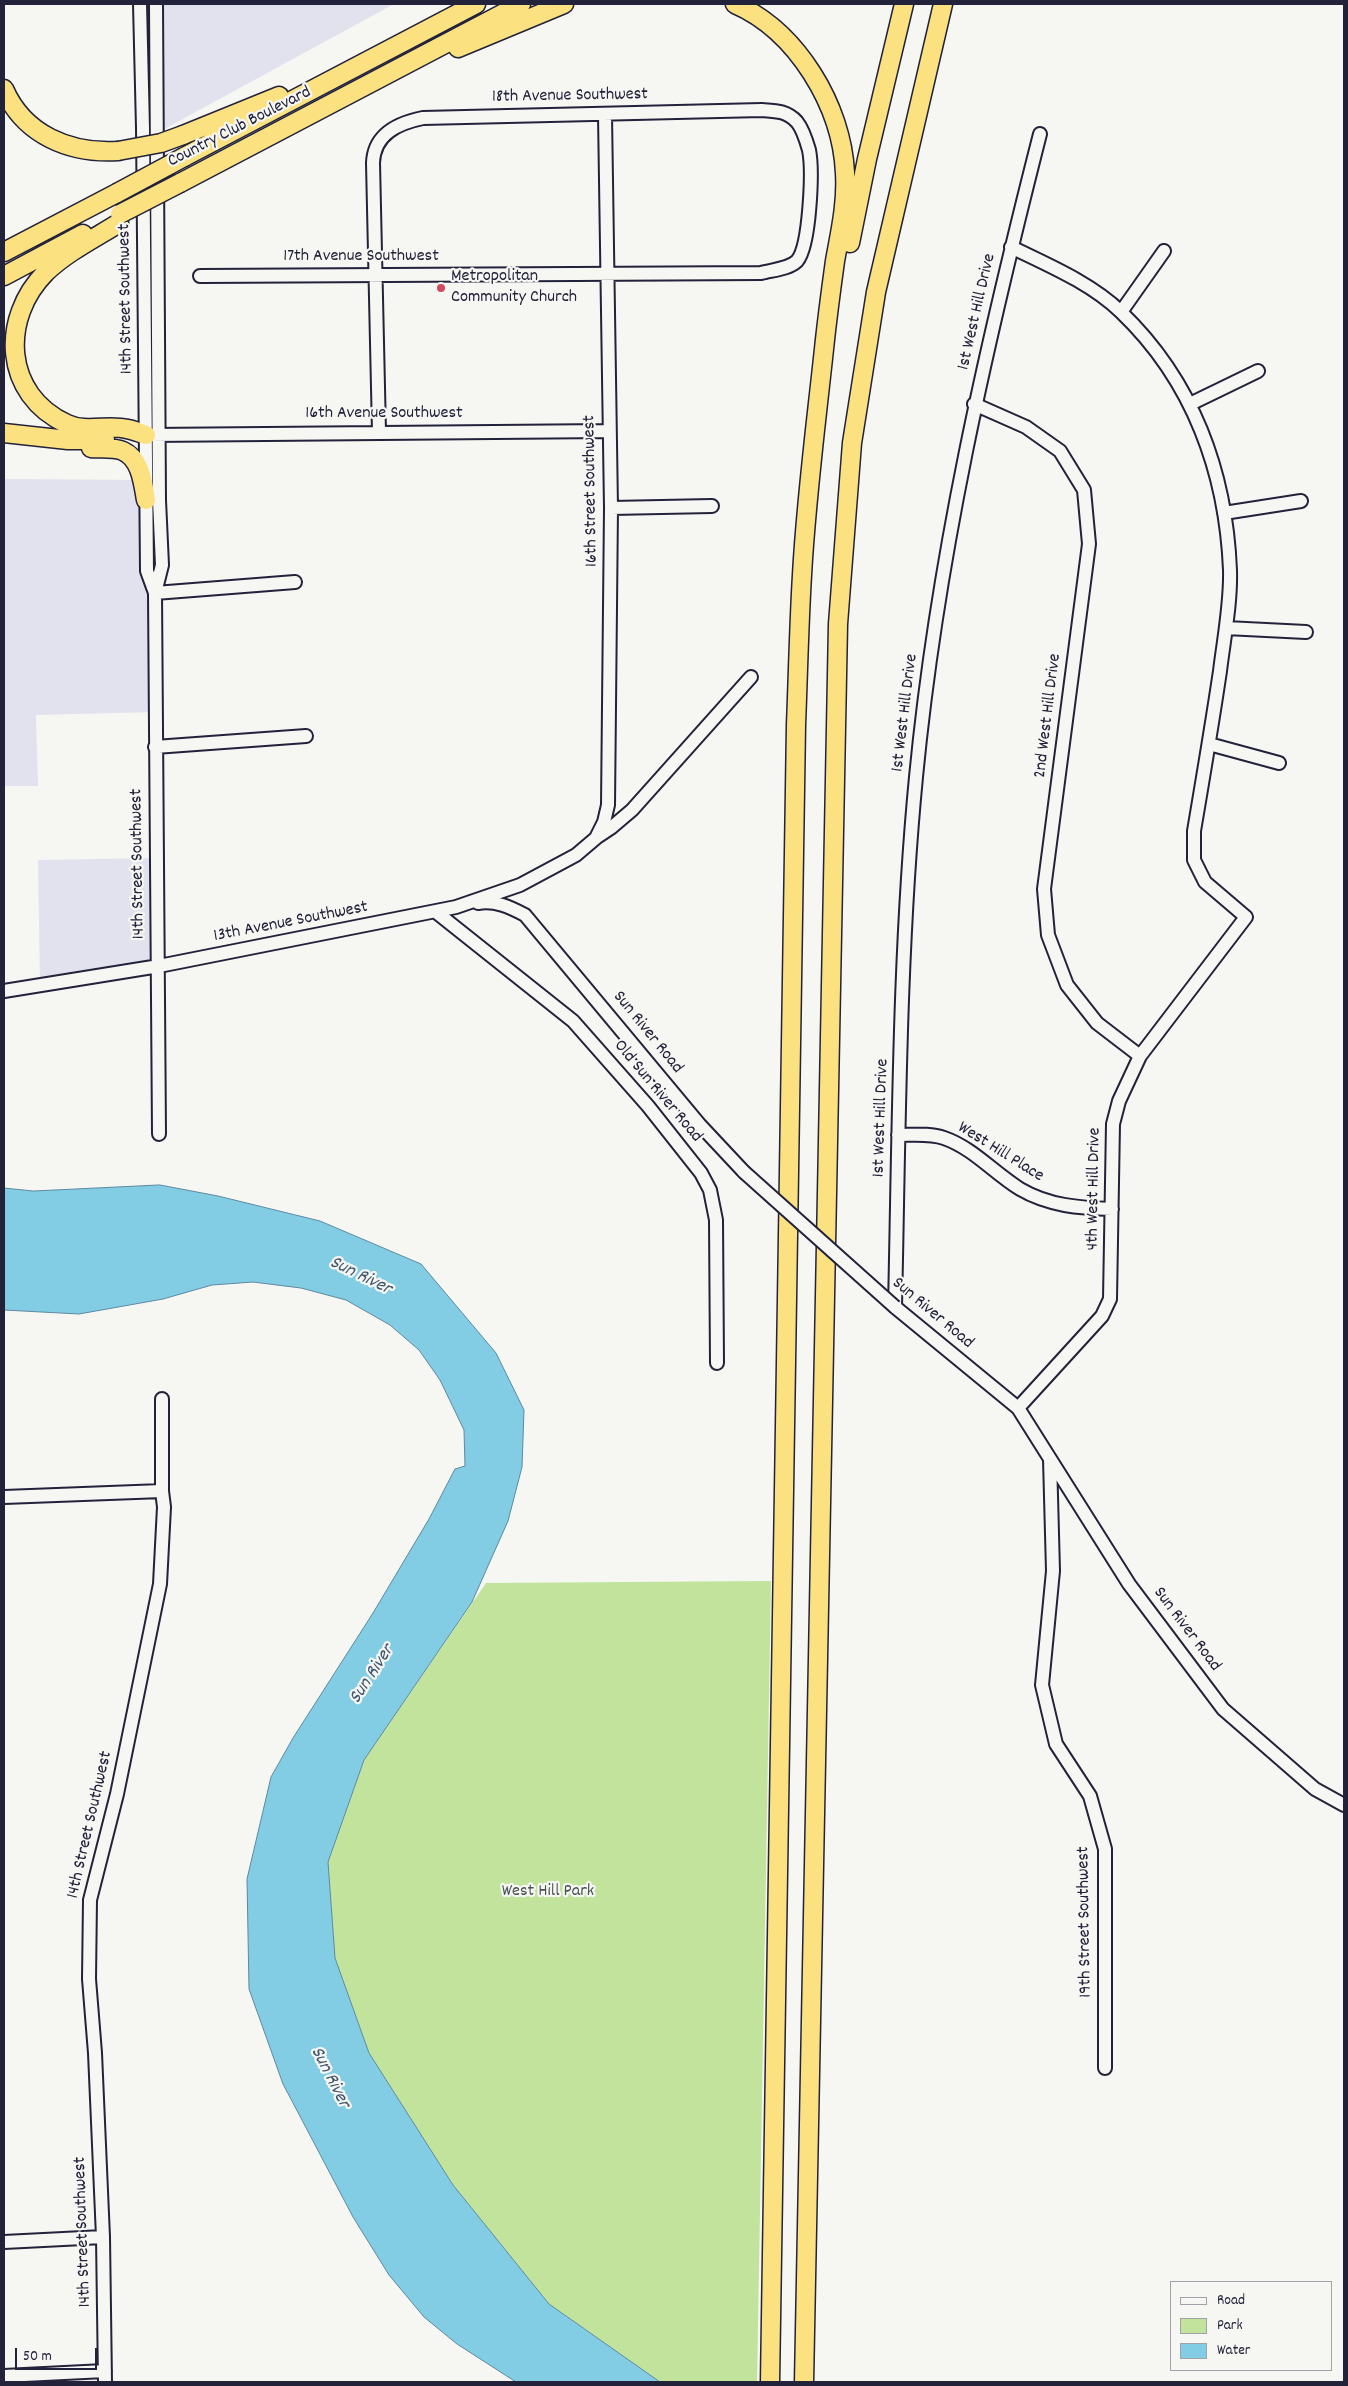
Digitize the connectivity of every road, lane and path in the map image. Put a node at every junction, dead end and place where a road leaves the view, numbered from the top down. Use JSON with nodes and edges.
{"nodes":[{"id":1,"x":140,"y":4,"type":"edge"},
{"id":2,"x":156,"y":4,"type":"edge"},
{"id":3,"x":476,"y":4,"type":"edge"},
{"id":4,"x":521,"y":4,"type":"edge"},
{"id":5,"x":564,"y":4,"type":"edge"},
{"id":6,"x":735,"y":4,"type":"edge"},
{"id":7,"x":904,"y":4,"type":"edge"},
{"id":8,"x":943,"y":4,"type":"edge"},
{"id":9,"x":394,"y":48,"type":"junction"},
{"id":10,"x":367,"y":85,"type":"junction"},
{"id":11,"x":4,"y":89,"type":"edge"},
{"id":12,"x":604,"y":115,"type":"junction"},
{"id":13,"x":1040,"y":134,"type":"dead end"},
{"id":14,"x":119,"y":218,"type":"junction"},
{"id":15,"x":1011,"y":247,"type":"junction"},
{"id":16,"x":1164,"y":251,"type":"dead end"},
{"id":17,"x":4,"y":252,"type":"edge"},
{"id":18,"x":761,"y":272,"type":"joint"},
{"id":19,"x":606,"y":275,"type":"junction"},
{"id":20,"x":4,"y":276,"type":"edge"},
{"id":21,"x":200,"y":276,"type":"dead end"},
{"id":22,"x":376,"y":276,"type":"junction"},
{"id":23,"x":1121,"y":312,"type":"junction"},
{"id":24,"x":1258,"y":370,"type":"dead end"},
{"id":25,"x":974,"y":404,"type":"junction"},
{"id":26,"x":1190,"y":404,"type":"junction"},
{"id":27,"x":609,"y":431,"type":"junction"},
{"id":28,"x":379,"y":432,"type":"junction"},
{"id":29,"x":4,"y":433,"type":"edge"},
{"id":30,"x":153,"y":435,"type":"junction"},
{"id":31,"x":44,"y":438,"type":"junction"},
{"id":32,"x":811,"y":470,"type":"junction"},
{"id":33,"x":146,"y":500,"type":"junction"},
{"id":34,"x":1301,"y":501,"type":"dead end"},
{"id":35,"x":712,"y":506,"type":"dead end"},
{"id":36,"x":611,"y":508,"type":"junction"},
{"id":37,"x":1224,"y":513,"type":"junction"},
{"id":38,"x":295,"y":582,"type":"dead end"},
{"id":39,"x":154,"y":593,"type":"junction"},
{"id":40,"x":1226,"y":628,"type":"junction"},
{"id":41,"x":1306,"y":632,"type":"dead end"},
{"id":42,"x":751,"y":677,"type":"dead end"},
{"id":43,"x":306,"y":736,"type":"dead end"},
{"id":44,"x":1209,"y":744,"type":"junction"},
{"id":45,"x":155,"y":747,"type":"junction"},
{"id":46,"x":1279,"y":763,"type":"dead end"},
{"id":47,"x":596,"y":838,"type":"junction"},
{"id":48,"x":576,"y":856,"type":"joint"},
{"id":49,"x":456,"y":906,"type":"junction"},
{"id":50,"x":436,"y":912,"type":"junction"},
{"id":51,"x":159,"y":966,"type":"junction"},
{"id":52,"x":4,"y":991,"type":"edge"},
{"id":53,"x":1140,"y":1056,"type":"junction"},
{"id":54,"x":159,"y":1134,"type":"dead end"},
{"id":55,"x":898,"y":1135,"type":"junction"},
{"id":56,"x":1112,"y":1209,"type":"junction"},
{"id":57,"x":895,"y":1307,"type":"junction"},
{"id":58,"x":717,"y":1363,"type":"dead end"},
{"id":59,"x":162,"y":1399,"type":"dead end"},
{"id":60,"x":1018,"y":1408,"type":"junction"},
{"id":61,"x":1050,"y":1459,"type":"junction"},
{"id":62,"x":162,"y":1491,"type":"junction"},
{"id":63,"x":4,"y":1497,"type":"edge"},
{"id":64,"x":1344,"y":1805,"type":"edge"},
{"id":65,"x":1105,"y":2068,"type":"dead end"},
{"id":66,"x":103,"y":2237,"type":"junction"},
{"id":67,"x":4,"y":2242,"type":"edge"},
{"id":68,"x":4,"y":2376,"type":"edge"},
{"id":69,"x":105,"y":2376,"type":"edge"},
{"id":70,"x":770,"y":2382,"type":"edge"},
{"id":71,"x":804,"y":2382,"type":"edge"}],
"edges":[{"from":1,"to":30,"type":"street","name":"14th Street Southwest"},
{"from":2,"to":30,"type":"street","name":"14th Street Southwest"},
{"from":3,"to":9,"type":"highway","name":"Country Club Boulevard"},
{"from":4,"to":10,"type":"highway"},
{"from":5,"to":10,"type":"highway"},
{"from":6,"to":32,"type":"highway"},
{"from":7,"to":32,"type":"highway"},
{"from":8,"to":71,"type":"highway"},
{"from":9,"to":11,"type":"highway","bridge":true},
{"from":9,"to":17,"type":"highway","name":"Country Club Boulevard","bridge":true},
{"from":10,"to":14,"type":"highway","name":"Country Club Boulevard","bridge":true},
{"from":12,"to":18,"type":"street","name":"18th Avenue Southwest"},
{"from":12,"to":19,"type":"street","name":"16th Street Southwest"},
{"from":12,"to":22,"type":"street","name":"18th Avenue Southwest"},
{"from":13,"to":15,"type":"street","name":"1st West Hill Drive"},
{"from":14,"to":20,"type":"highway","name":"Country Club Boulevard"},
{"from":14,"to":30,"type":"highway"},
{"from":15,"to":23,"type":"street"},
{"from":15,"to":25,"type":"street","name":"1st West Hill Drive"},
{"from":16,"to":23,"type":"street"},
{"from":18,"to":19,"type":"street","name":"17th Avenue Southwest"},
{"from":19,"to":22,"type":"street","name":"17th Avenue Southwest"},
{"from":19,"to":27,"type":"street","name":"16th Street Southwest"},
{"from":21,"to":22,"type":"street","name":"17th Avenue Southwest"},
{"from":22,"to":28,"type":"street"},
{"from":23,"to":26,"type":"street"},
{"from":24,"to":26,"type":"street"},
{"from":25,"to":53,"type":"street","name":"2nd West Hill Drive"},
{"from":25,"to":55,"type":"street","name":"1st West Hill Drive"},
{"from":26,"to":37,"type":"street"},
{"from":27,"to":28,"type":"street","name":"16th Avenue Southwest"},
{"from":27,"to":36,"type":"street","name":"16th Street Southwest"},
{"from":28,"to":30,"type":"street","name":"16th Avenue Southwest"},
{"from":29,"to":31,"type":"highway"},
{"from":30,"to":31,"type":"highway"},
{"from":30,"to":33,"type":"street","name":"14th Street Southwest"},
{"from":30,"to":39,"type":"street","name":"14th Street Southwest"},
{"from":31,"to":33,"type":"highway"},
{"from":32,"to":70,"type":"highway"},
{"from":33,"to":39,"type":"street","name":"14th Street Southwest"},
{"from":34,"to":37,"type":"street"},
{"from":35,"to":36,"type":"street"},
{"from":36,"to":47,"type":"street","name":"16th Street Southwest"},
{"from":37,"to":40,"type":"street"},
{"from":38,"to":39,"type":"street"},
{"from":39,"to":45,"type":"street","name":"14th Street Southwest"},
{"from":40,"to":41,"type":"street"},
{"from":40,"to":44,"type":"street"},
{"from":42,"to":47,"type":"street"},
{"from":43,"to":45,"type":"street"},
{"from":44,"to":46,"type":"street"},
{"from":44,"to":53,"type":"street","name":"4th West Hill Drive"},
{"from":45,"to":51,"type":"street","name":"14th Street Southwest"},
{"from":47,"to":48,"type":"street","name":"16th Street Southwest"},
{"from":48,"to":49,"type":"street","name":"13th Avenue Southwest"},
{"from":49,"to":50,"type":"street","name":"13th Avenue Southwest"},
{"from":49,"to":57,"type":"street","name":"Sun River Road","bridge":true},
{"from":50,"to":51,"type":"street","name":"13th Avenue Southwest"},
{"from":50,"to":58,"type":"street","name":"Old Sun River Road"},
{"from":51,"to":52,"type":"street","name":"13th Avenue Southwest"},
{"from":51,"to":54,"type":"street","name":"14th Street Southwest"},
{"from":53,"to":56,"type":"street","name":"4th West Hill Drive"},
{"from":55,"to":56,"type":"street","name":"West Hill Place"},
{"from":55,"to":57,"type":"street","name":"1st West Hill Drive"},
{"from":56,"to":60,"type":"street","name":"4th West Hill Drive"},
{"from":57,"to":60,"type":"street","name":"Sun River Road"},
{"from":59,"to":62,"type":"street","name":"14th Street Southwest"},
{"from":60,"to":61,"type":"street","name":"Sun River Road"},
{"from":61,"to":64,"type":"street","name":"Sun River Road"},
{"from":61,"to":65,"type":"street","name":"19th Street Southwest"},
{"from":62,"to":63,"type":"street"},
{"from":62,"to":66,"type":"street","name":"14th Street Southwest"},
{"from":66,"to":67,"type":"street"},
{"from":66,"to":69,"type":"street","name":"14th Street Southwest"},
{"from":68,"to":69,"type":"street"}]}
